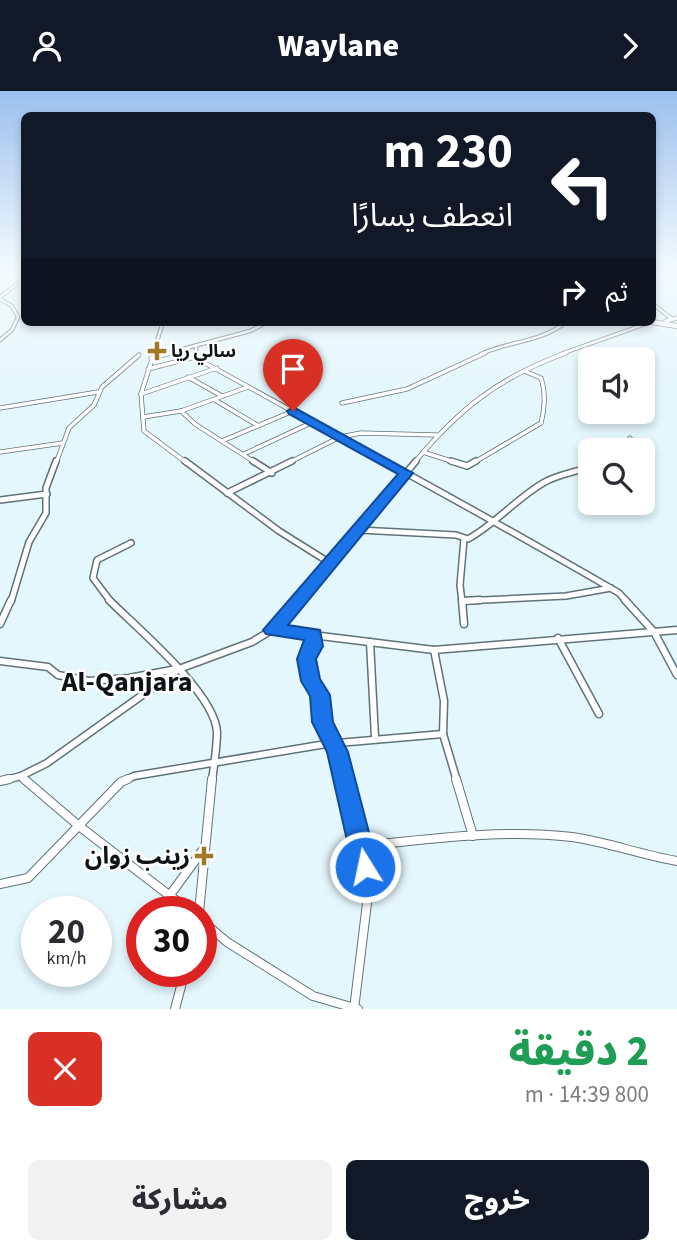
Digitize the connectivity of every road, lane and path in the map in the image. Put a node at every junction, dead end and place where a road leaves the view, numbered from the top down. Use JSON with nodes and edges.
{"nodes":[{"id":1,"x":15,"y":312,"type":"edge"},
{"id":2,"x":674,"y":321,"type":"edge"},
{"id":3,"x":656,"y":322,"type":"edge"},
{"id":4,"x":656,"y":322,"type":"edge"},
{"id":5,"x":162,"y":326,"type":"edge"},
{"id":6,"x":260,"y":326,"type":"edge"},
{"id":7,"x":561,"y":326,"type":"edge"},
{"id":8,"x":640,"y":326,"type":"edge"},
{"id":9,"x":0,"y":340,"type":"edge"},
{"id":10,"x":197,"y":346,"type":"junction"},
{"id":11,"x":139,"y":355,"type":"dead end"},
{"id":12,"x":195,"y":356,"type":"junction"},
{"id":13,"x":151,"y":358,"type":"junction"},
{"id":14,"x":217,"y":368,"type":"junction"},
{"id":15,"x":148,"y":369,"type":"junction"},
{"id":16,"x":524,"y":371,"type":"junction"},
{"id":17,"x":188,"y":377,"type":"junction"},
{"id":18,"x":248,"y":387,"type":"junction"},
{"id":19,"x":98,"y":392,"type":"junction"},
{"id":20,"x":141,"y":394,"type":"junction"},
{"id":21,"x":222,"y":396,"type":"junction"},
{"id":22,"x":215,"y":400,"type":"junction"},
{"id":23,"x":342,"y":403,"type":"dead end"},
{"id":24,"x":0,"y":408,"type":"edge"},
{"id":25,"x":181,"y":411,"type":"junction"},
{"id":26,"x":293,"y":411,"type":"junction"},
{"id":27,"x":143,"y":417,"type":"junction"},
{"id":28,"x":313,"y":422,"type":"junction"},
{"id":29,"x":258,"y":426,"type":"junction"},
{"id":30,"x":437,"y":435,"type":"junction"},
{"id":31,"x":340,"y":437,"type":"junction"},
{"id":32,"x":222,"y":441,"type":"junction"},
{"id":33,"x":63,"y":443,"type":"junction"},
{"id":34,"x":0,"y":452,"type":"edge"},
{"id":35,"x":423,"y":452,"type":"junction"},
{"id":36,"x":244,"y":454,"type":"junction"},
{"id":37,"x":578,"y":471,"type":"edge"},
{"id":38,"x":272,"y":473,"type":"junction"},
{"id":39,"x":406,"y":473,"type":"junction"},
{"id":40,"x":226,"y":493,"type":"junction"},
{"id":41,"x":47,"y":494,"type":"junction"},
{"id":42,"x":0,"y":500,"type":"edge"},
{"id":43,"x":494,"y":520,"type":"junction"},
{"id":44,"x":359,"y":530,"type":"junction"},
{"id":45,"x":464,"y":539,"type":"junction"},
{"id":46,"x":131,"y":543,"type":"dead end"},
{"id":47,"x":330,"y":563,"type":"junction"},
{"id":48,"x":611,"y":588,"type":"junction"},
{"id":49,"x":463,"y":601,"type":"junction"},
{"id":50,"x":0,"y":624,"type":"edge"},
{"id":51,"x":464,"y":624,"type":"dead end"},
{"id":52,"x":272,"y":630,"type":"junction"},
{"id":53,"x":677,"y":630,"type":"edge"},
{"id":54,"x":654,"y":632,"type":"junction"},
{"id":55,"x":314,"y":635,"type":"junction"},
{"id":56,"x":558,"y":638,"type":"junction"},
{"id":57,"x":370,"y":642,"type":"junction"},
{"id":58,"x":434,"y":650,"type":"junction"},
{"id":59,"x":0,"y":661,"type":"edge"},
{"id":60,"x":179,"y":669,"type":"junction"},
{"id":61,"x":677,"y":675,"type":"edge"},
{"id":62,"x":599,"y":715,"type":"dead end"},
{"id":63,"x":443,"y":734,"type":"junction"},
{"id":64,"x":375,"y":737,"type":"junction"},
{"id":65,"x":333,"y":742,"type":"junction"},
{"id":66,"x":215,"y":761,"type":"junction"},
{"id":67,"x":21,"y":776,"type":"junction"},
{"id":68,"x":0,"y":781,"type":"edge"},
{"id":69,"x":79,"y":826,"type":"junction"},
{"id":70,"x":473,"y":836,"type":"junction"},
{"id":71,"x":205,"y":846,"type":"junction"},
{"id":72,"x":362,"y":846,"type":"junction"},
{"id":73,"x":677,"y":861,"type":"edge"},
{"id":74,"x":0,"y":884,"type":"edge"},
{"id":75,"x":170,"y":895,"type":"joint"},
{"id":76,"x":200,"y":896,"type":"edge"},
{"id":77,"x":217,"y":934,"type":"edge"},
{"id":78,"x":181,"y":987,"type":"edge"},
{"id":79,"x":175,"y":1009,"type":"edge"},
{"id":80,"x":356,"y":1009,"type":"edge"}],
"edges":[{"from":1,"to":9,"type":"street"},
{"from":2,"to":3,"type":"main road"},
{"from":2,"to":4,"type":"main road"},
{"from":5,"to":13,"type":"street"},
{"from":6,"to":10,"type":"street"},
{"from":7,"to":23,"type":"street"},
{"from":8,"to":16,"type":"street"},
{"from":10,"to":12,"type":"street"},
{"from":10,"to":13,"type":"street"},
{"from":11,"to":19,"type":"street"},
{"from":12,"to":14,"type":"street"},
{"from":12,"to":15,"type":"street"},
{"from":13,"to":15,"type":"street"},
{"from":14,"to":17,"type":"street"},
{"from":14,"to":18,"type":"street"},
{"from":15,"to":20,"type":"street"},
{"from":16,"to":30,"type":"street"},
{"from":16,"to":35,"type":"street"},
{"from":17,"to":20,"type":"street"},
{"from":17,"to":21,"type":"street"},
{"from":18,"to":21,"type":"street"},
{"from":18,"to":26,"type":"street"},
{"from":19,"to":24,"type":"street"},
{"from":19,"to":33,"type":"street"},
{"from":20,"to":27,"type":"street"},
{"from":21,"to":22,"type":"street"},
{"from":22,"to":25,"type":"street"},
{"from":22,"to":29,"type":"street"},
{"from":25,"to":27,"type":"street"},
{"from":25,"to":32,"type":"street"},
{"from":26,"to":28,"type":"street"},
{"from":26,"to":29,"type":"street"},
{"from":27,"to":40,"type":"street"},
{"from":28,"to":31,"type":"street"},
{"from":28,"to":36,"type":"street"},
{"from":29,"to":32,"type":"street"},
{"from":30,"to":31,"type":"street"},
{"from":30,"to":35,"type":"street"},
{"from":31,"to":38,"type":"street"},
{"from":31,"to":39,"type":"street"},
{"from":32,"to":36,"type":"street"},
{"from":33,"to":34,"type":"street"},
{"from":33,"to":41,"type":"street"},
{"from":35,"to":39,"type":"street"},
{"from":36,"to":38,"type":"street"},
{"from":37,"to":43,"type":"street"},
{"from":38,"to":40,"type":"street"},
{"from":39,"to":43,"type":"street"},
{"from":39,"to":44,"type":"street"},
{"from":40,"to":47,"type":"street"},
{"from":41,"to":42,"type":"street"},
{"from":41,"to":50,"type":"street"},
{"from":43,"to":45,"type":"street"},
{"from":43,"to":48,"type":"street"},
{"from":44,"to":45,"type":"street"},
{"from":44,"to":47,"type":"street"},
{"from":45,"to":49,"type":"street"},
{"from":46,"to":60,"type":"street"},
{"from":47,"to":52,"type":"street"},
{"from":48,"to":49,"type":"street"},
{"from":48,"to":54,"type":"street"},
{"from":49,"to":51,"type":"street"},
{"from":52,"to":55,"type":"street"},
{"from":52,"to":60,"type":"street"},
{"from":53,"to":54,"type":"street"},
{"from":54,"to":56,"type":"street"},
{"from":54,"to":61,"type":"street"},
{"from":55,"to":57,"type":"street"},
{"from":55,"to":65,"type":"street"},
{"from":56,"to":58,"type":"street"},
{"from":56,"to":62,"type":"street"},
{"from":57,"to":58,"type":"street"},
{"from":57,"to":64,"type":"street"},
{"from":58,"to":63,"type":"street"},
{"from":59,"to":60,"type":"street"},
{"from":60,"to":66,"type":"street"},
{"from":60,"to":67,"type":"street"},
{"from":63,"to":64,"type":"street"},
{"from":63,"to":70,"type":"street"},
{"from":64,"to":65,"type":"street"},
{"from":65,"to":66,"type":"street"},
{"from":65,"to":72,"type":"street"},
{"from":66,"to":69,"type":"street"},
{"from":66,"to":71,"type":"street"},
{"from":67,"to":68,"type":"street"},
{"from":67,"to":69,"type":"street"},
{"from":69,"to":74,"type":"street"},
{"from":69,"to":75,"type":"street"},
{"from":70,"to":72,"type":"street"},
{"from":70,"to":73,"type":"street"},
{"from":71,"to":75,"type":"street"},
{"from":71,"to":76,"type":"street"},
{"from":72,"to":80,"type":"street"},
{"from":77,"to":80,"type":"street"},
{"from":78,"to":79,"type":"street"}]}
